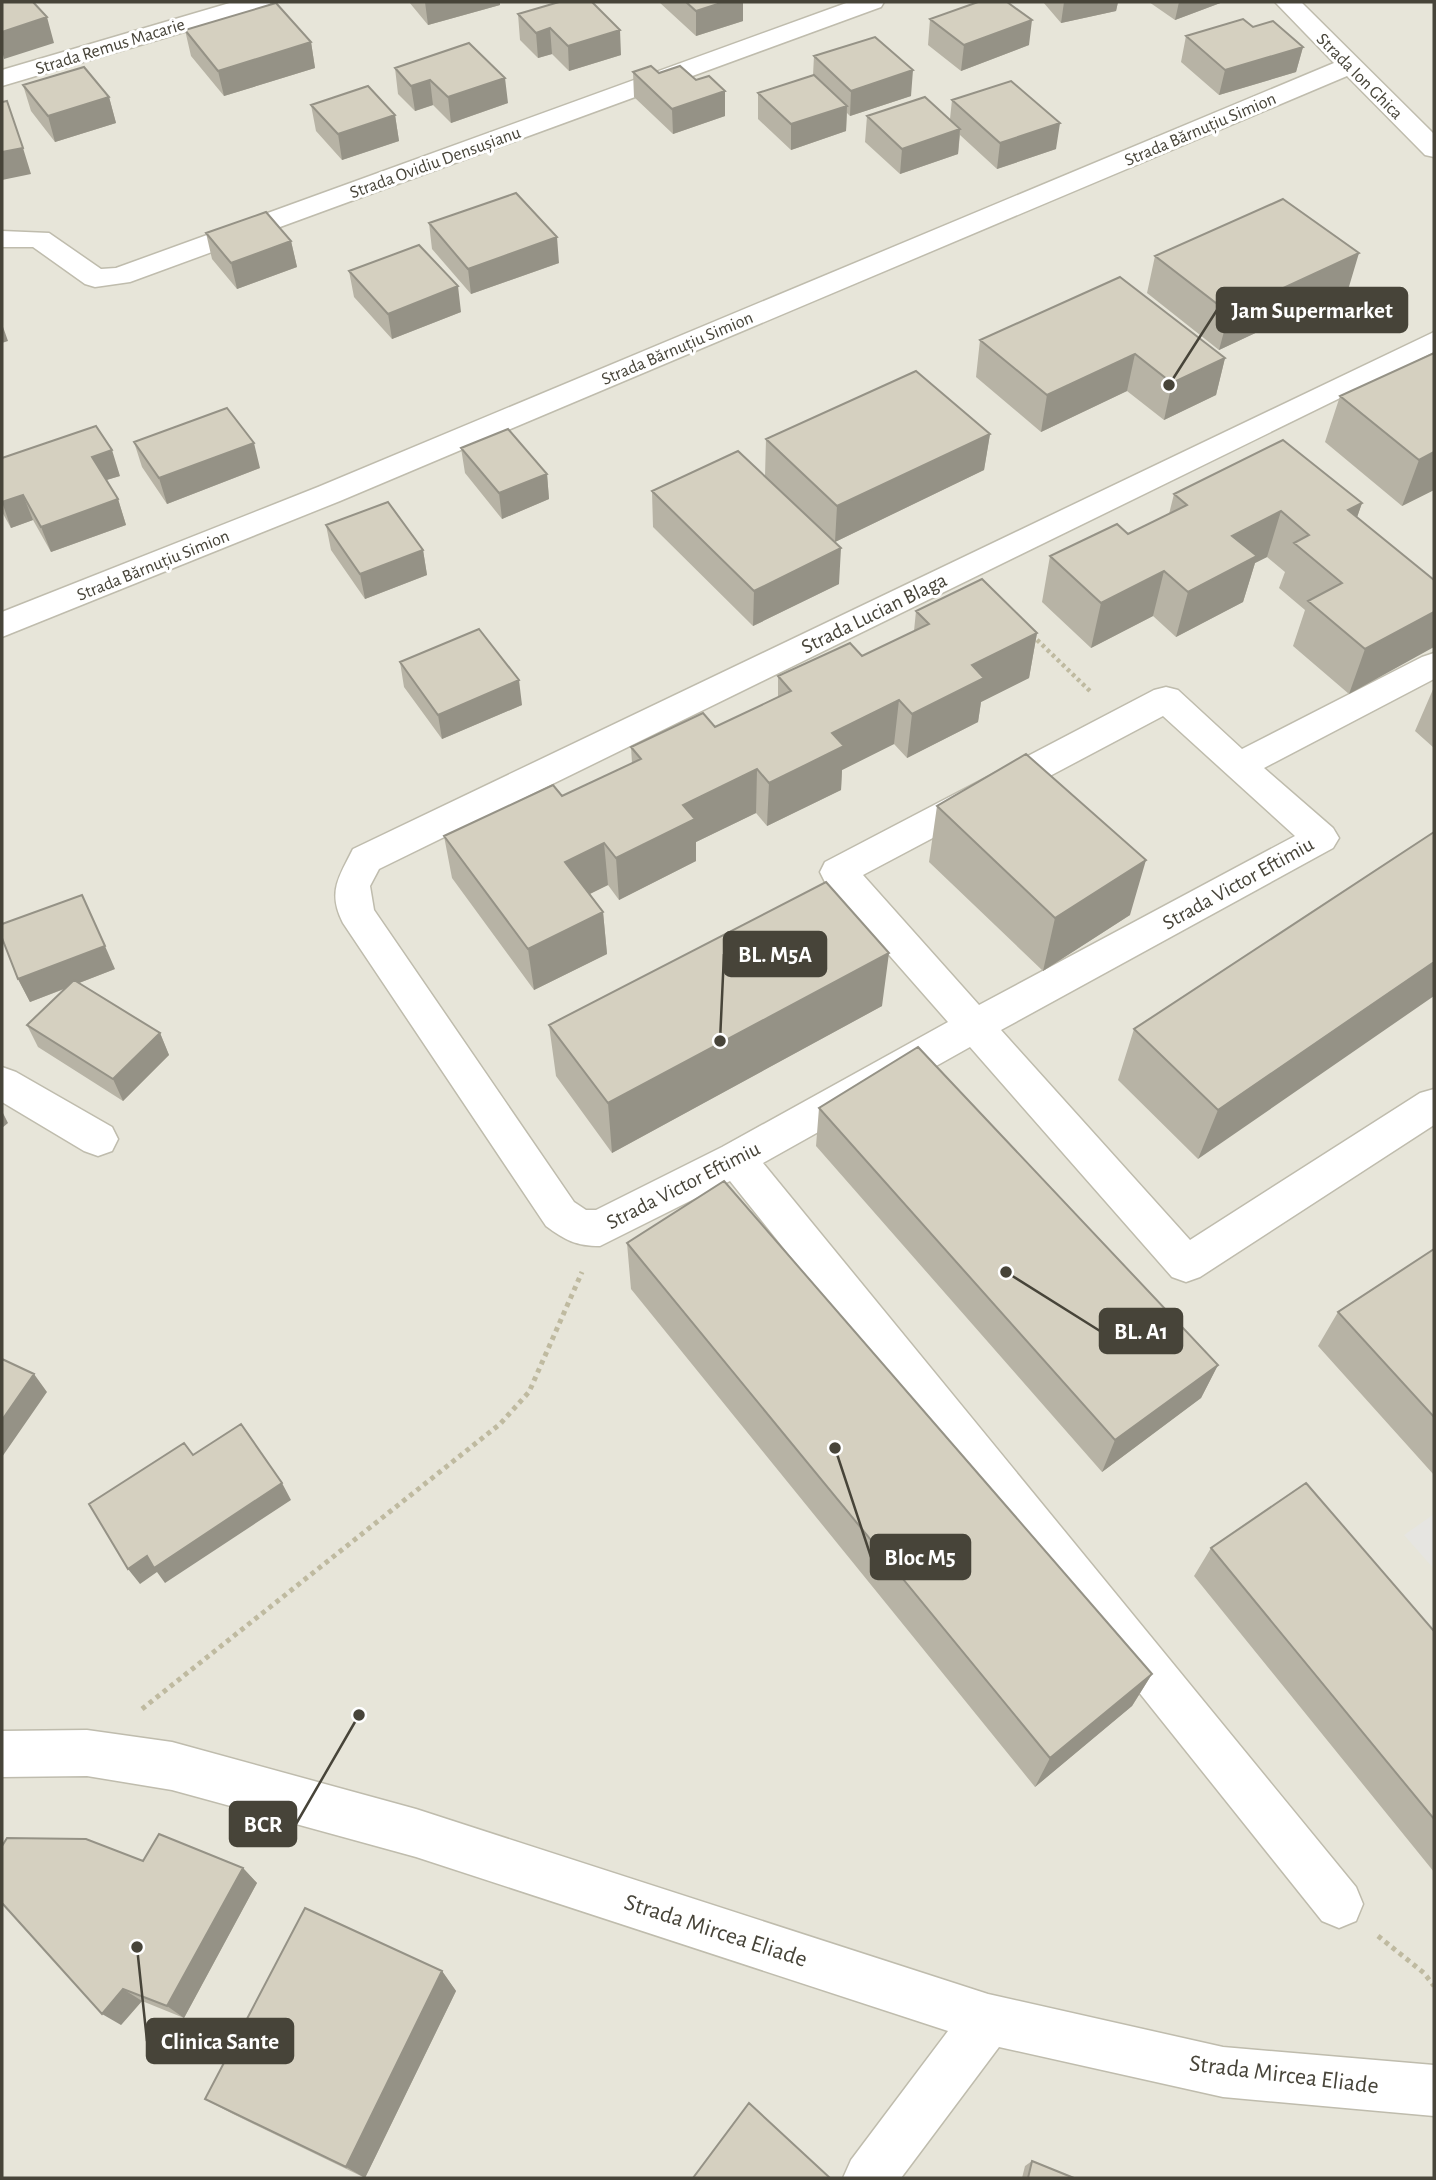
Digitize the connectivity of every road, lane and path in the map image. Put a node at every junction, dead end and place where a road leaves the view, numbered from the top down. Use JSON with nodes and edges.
{"nodes":[{"id":1,"x":259,"y":2,"type":"edge"},
{"id":2,"x":872,"y":2,"type":"edge"},
{"id":3,"x":1287,"y":2,"type":"edge"},
{"id":4,"x":1349,"y":66,"type":"junction"},
{"id":5,"x":2,"y":78,"type":"edge"},
{"id":6,"x":1434,"y":149,"type":"edge"},
{"id":7,"x":2,"y":239,"type":"edge"},
{"id":8,"x":1434,"y":341,"type":"edge"},
{"id":9,"x":2,"y":625,"type":"edge"},
{"id":10,"x":1023,"y":627,"type":"edge"},
{"id":11,"x":1434,"y":664,"type":"edge"},
{"id":12,"x":1122,"y":722,"type":"junction"},
{"id":13,"x":1239,"y":766,"type":"junction"},
{"id":14,"x":356,"y":913,"type":"joint"},
{"id":15,"x":976,"y":1025,"type":"junction"},
{"id":16,"x":2,"y":1083,"type":"edge"},
{"id":17,"x":1434,"y":1105,"type":"edge"},
{"id":18,"x":98,"y":1139,"type":"dead end"},
{"id":19,"x":736,"y":1159,"type":"junction"},
{"id":20,"x":590,"y":1228,"type":"junction"},
{"id":21,"x":87,"y":1753,"type":"junction"},
{"id":22,"x":2,"y":1754,"type":"edge"},
{"id":23,"x":1339,"y":1904,"type":"joint"},
{"id":24,"x":1434,"y":1986,"type":"edge"},
{"id":25,"x":988,"y":2019,"type":"junction"},
{"id":26,"x":1434,"y":2091,"type":"edge"},
{"id":27,"x":869,"y":2178,"type":"edge"}],
"edges":[{"from":1,"to":5,"type":"street","name":"Strada Remus Macarie"},
{"from":2,"to":7,"type":"street","name":"Strada Ovidiu Densușianu"},
{"from":3,"to":4,"type":"street","name":"Strada Ion Ghica"},
{"from":4,"to":6,"type":"street","name":"Strada Ion Ghica"},
{"from":4,"to":9,"type":"street","name":"Strada Bărnuțiu Simion"},
{"from":8,"to":14,"type":"street","name":"Strada Lucian Blaga"},
{"from":10,"to":12,"type":"path"},
{"from":11,"to":13,"type":"street"},
{"from":12,"to":13,"type":"street"},
{"from":12,"to":15,"type":"street"},
{"from":13,"to":15,"type":"street","name":"Strada Victor Eftimiu"},
{"from":14,"to":20,"type":"street","name":"Strada Victor Eftimiu"},
{"from":15,"to":17,"type":"street"},
{"from":15,"to":19,"type":"street","name":"Strada Victor Eftimiu"},
{"from":16,"to":18,"type":"street"},
{"from":19,"to":20,"type":"street","name":"Strada Victor Eftimiu"},
{"from":19,"to":23,"type":"street"},
{"from":20,"to":21,"type":"path"},
{"from":21,"to":22,"type":"street","name":"Strada Mircea Eliade"},
{"from":21,"to":25,"type":"street","name":"Strada Mircea Eliade"},
{"from":23,"to":24,"type":"path"},
{"from":25,"to":26,"type":"street","name":"Strada Mircea Eliade"},
{"from":25,"to":27,"type":"street"}]}
